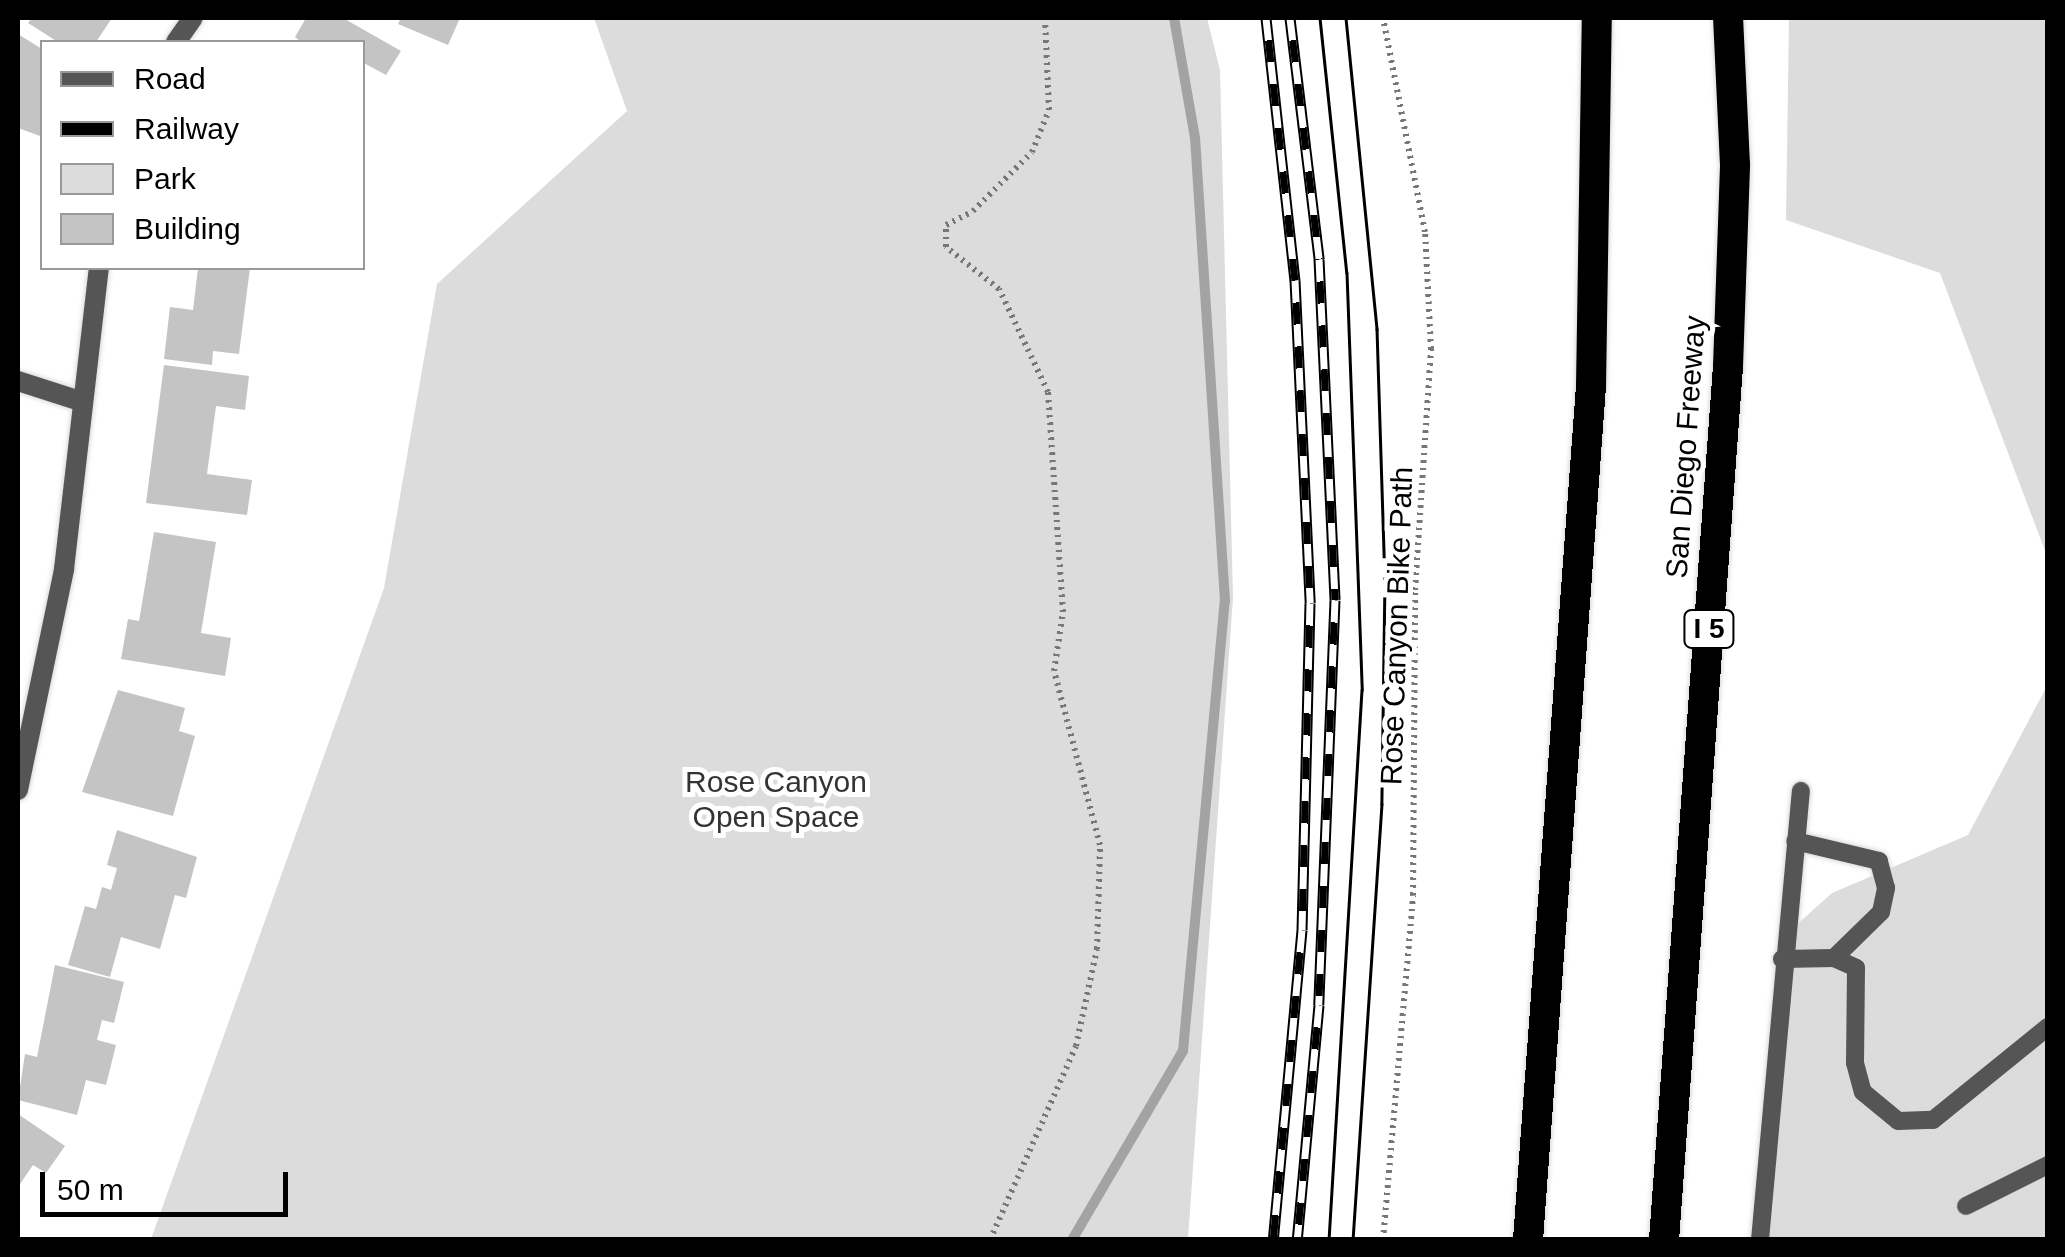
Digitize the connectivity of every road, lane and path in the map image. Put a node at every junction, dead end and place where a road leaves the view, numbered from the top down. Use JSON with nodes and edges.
{"nodes":[{"id":1,"x":193,"y":18,"type":"edge"},
{"id":2,"x":1046,"y":18,"type":"edge"},
{"id":3,"x":1383,"y":18,"type":"edge"},
{"id":4,"x":1597,"y":18,"type":"edge"},
{"id":5,"x":1728,"y":18,"type":"edge"},
{"id":6,"x":177,"y":40,"type":"edge"},
{"id":7,"x":99,"y":270,"type":"edge"},
{"id":8,"x":18,"y":381,"type":"edge"},
{"id":9,"x":80,"y":401,"type":"junction"},
{"id":10,"x":18,"y":790,"type":"edge"},
{"id":11,"x":1801,"y":791,"type":"dead end"},
{"id":12,"x":1795,"y":842,"type":"junction"},
{"id":13,"x":1834,"y":958,"type":"junction"},
{"id":14,"x":1782,"y":960,"type":"junction"},
{"id":15,"x":2048,"y":1026,"type":"edge"},
{"id":16,"x":1543,"y":1043,"type":"junction"},
{"id":17,"x":2048,"y":1165,"type":"edge"},
{"id":18,"x":1966,"y":1206,"type":"dead end"},
{"id":19,"x":990,"y":1240,"type":"edge"},
{"id":20,"x":1382,"y":1240,"type":"edge"},
{"id":21,"x":1518,"y":1240,"type":"edge"},
{"id":22,"x":1528,"y":1240,"type":"edge"},
{"id":23,"x":1664,"y":1240,"type":"edge"},
{"id":24,"x":1760,"y":1240,"type":"edge"}],
"edges":[{"from":1,"to":6,"type":"street"},
{"from":2,"to":19,"type":"path"},
{"from":3,"to":20,"type":"path","name":"Rose Canyon Bike Path"},
{"from":4,"to":16,"type":"highway"},
{"from":5,"to":23,"type":"highway","name":"San Diego Freeway","number":"I 5"},
{"from":7,"to":9,"type":"street"},
{"from":8,"to":9,"type":"street"},
{"from":9,"to":10,"type":"street"},
{"from":11,"to":12,"type":"lane"},
{"from":12,"to":13,"type":"lane"},
{"from":12,"to":14,"type":"lane"},
{"from":13,"to":14,"type":"lane"},
{"from":13,"to":15,"type":"lane"},
{"from":14,"to":24,"type":"lane"},
{"from":16,"to":21,"type":"highway"},
{"from":16,"to":22,"type":"highway"},
{"from":17,"to":18,"type":"lane"}]}
